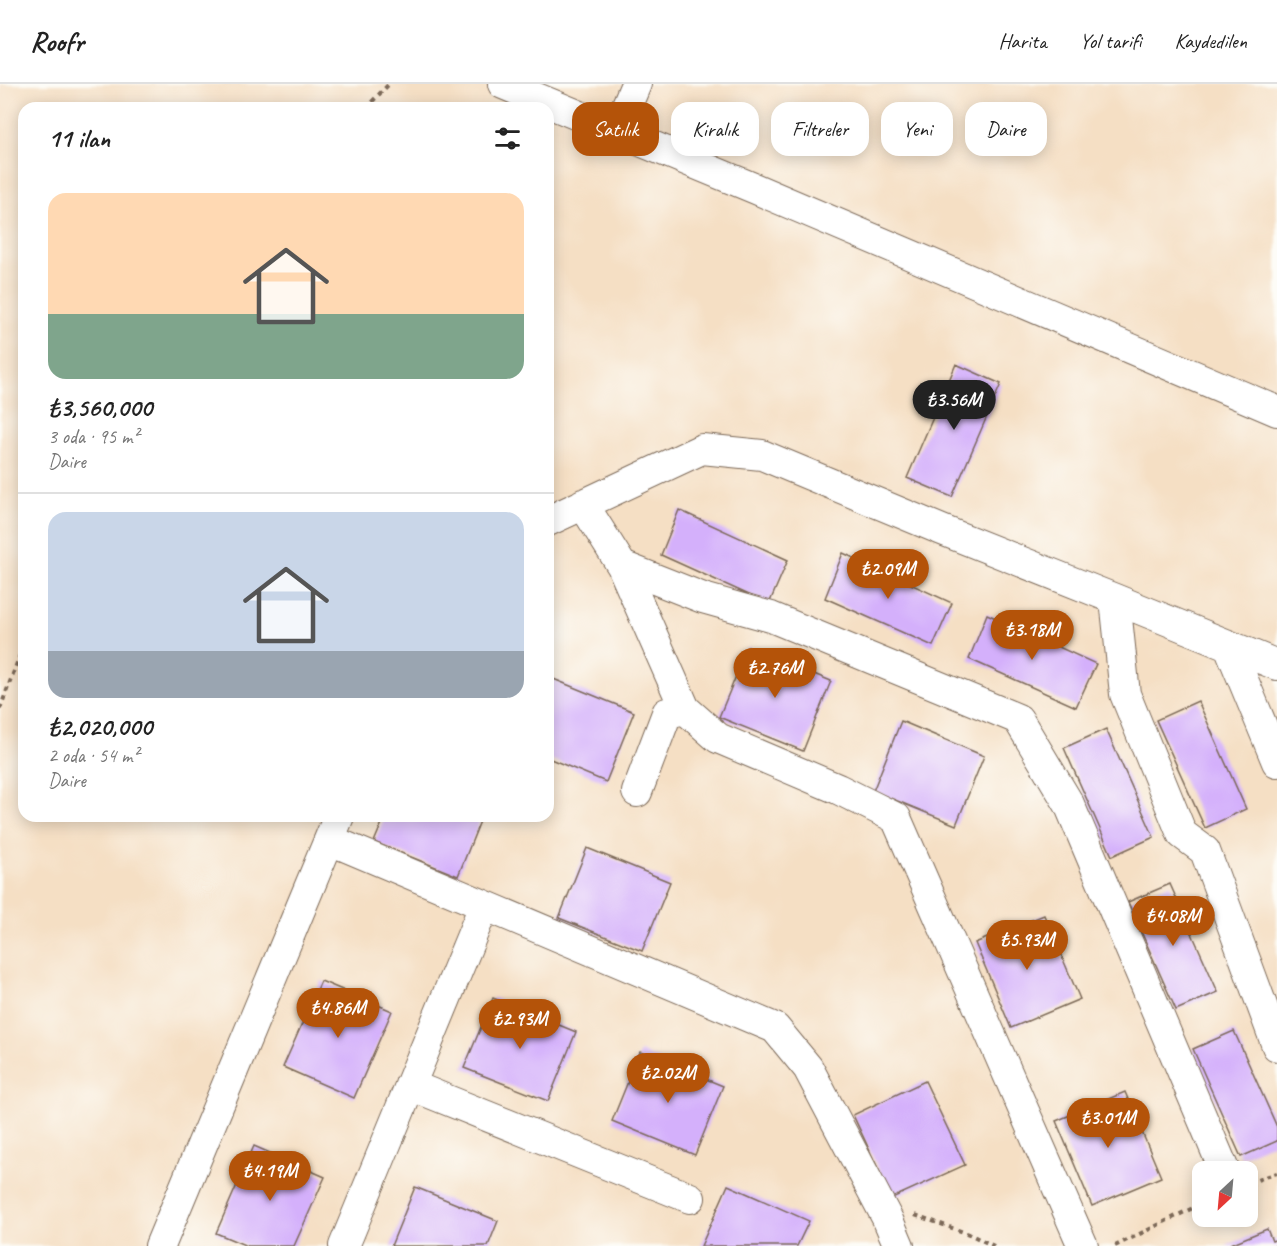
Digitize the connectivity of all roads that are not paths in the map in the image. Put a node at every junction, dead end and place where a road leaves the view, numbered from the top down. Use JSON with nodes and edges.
{"nodes":[{"id":1,"x":503,"y":84,"type":"edge"},
{"id":2,"x":636,"y":84,"type":"edge"},
{"id":3,"x":546,"y":102,"type":"edge"},
{"id":4,"x":628,"y":102,"type":"edge"},
{"id":5,"x":554,"y":105,"type":"edge"},
{"id":6,"x":572,"y":113,"type":"edge"},
{"id":7,"x":659,"y":149,"type":"edge"},
{"id":8,"x":1277,"y":411,"type":"edge"},
{"id":9,"x":583,"y":504,"type":"junction"},
{"id":10,"x":554,"y":518,"type":"edge"},
{"id":11,"x":622,"y":566,"type":"junction"},
{"id":12,"x":1115,"y":598,"type":"junction"},
{"id":13,"x":1229,"y":646,"type":"junction"},
{"id":14,"x":1277,"y":665,"type":"edge"},
{"id":15,"x":685,"y":709,"type":"junction"},
{"id":16,"x":1277,"y":762,"type":"edge"},
{"id":17,"x":637,"y":792,"type":"dead end"},
{"id":18,"x":334,"y":828,"type":"edge"},
{"id":19,"x":484,"y":906,"type":"junction"},
{"id":20,"x":1268,"y":991,"type":"edge"},
{"id":21,"x":1277,"y":1046,"type":"edge"},
{"id":22,"x":410,"y":1085,"type":"junction"},
{"id":23,"x":1220,"y":1161,"type":"edge"},
{"id":24,"x":690,"y":1198,"type":"dead end"},
{"id":25,"x":893,"y":1233,"type":"edge"},
{"id":26,"x":160,"y":1246,"type":"edge"},
{"id":27,"x":344,"y":1246,"type":"edge"},
{"id":28,"x":1083,"y":1246,"type":"edge"}],
"edges":[{"from":1,"to":3,"type":"street"},
{"from":2,"to":4,"type":"street"},
{"from":5,"to":6,"type":"street"},
{"from":7,"to":8,"type":"street"},
{"from":9,"to":10,"type":"street"},
{"from":9,"to":11,"type":"street"},
{"from":9,"to":12,"type":"street"},
{"from":11,"to":15,"type":"street"},
{"from":11,"to":23,"type":"street"},
{"from":12,"to":13,"type":"street"},
{"from":12,"to":20,"type":"street"},
{"from":13,"to":14,"type":"street"},
{"from":13,"to":16,"type":"street"},
{"from":15,"to":17,"type":"street"},
{"from":15,"to":28,"type":"street"},
{"from":18,"to":19,"type":"street"},
{"from":18,"to":26,"type":"street"},
{"from":19,"to":22,"type":"street"},
{"from":19,"to":25,"type":"street"},
{"from":20,"to":21,"type":"street"},
{"from":22,"to":24,"type":"street"},
{"from":22,"to":27,"type":"street"}]}
